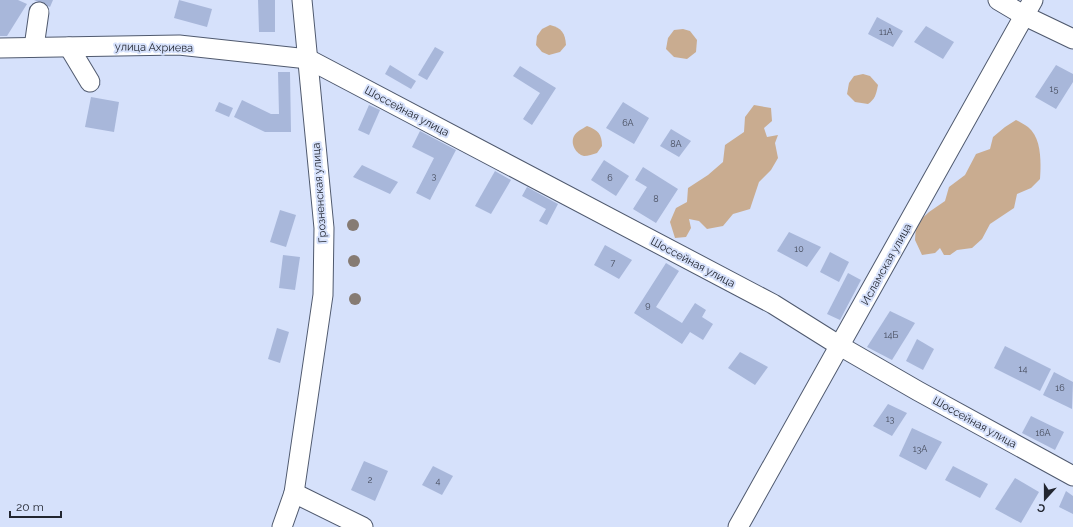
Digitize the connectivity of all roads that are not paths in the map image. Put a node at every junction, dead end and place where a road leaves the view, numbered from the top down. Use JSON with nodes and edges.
{"nodes":[{"id":1,"x":302,"y":0,"type":"edge"},
{"id":2,"x":998,"y":0,"type":"edge"},
{"id":3,"x":1029,"y":8,"type":"edge"},
{"id":4,"x":39,"y":12,"type":"dead end"},
{"id":5,"x":1073,"y":39,"type":"edge"},
{"id":6,"x":69,"y":47,"type":"junction"},
{"id":7,"x":0,"y":48,"type":"edge"},
{"id":8,"x":34,"y":48,"type":"junction"},
{"id":9,"x":308,"y":58,"type":"junction"},
{"id":10,"x":90,"y":82,"type":"dead end"},
{"id":11,"x":840,"y":346,"type":"junction"},
{"id":12,"x":1073,"y":476,"type":"edge"},
{"id":13,"x":294,"y":493,"type":"junction"},
{"id":14,"x":282,"y":527,"type":"edge"},
{"id":15,"x":363,"y":527,"type":"edge"},
{"id":16,"x":738,"y":527,"type":"edge"}],
"edges":[{"from":1,"to":9,"type":"street","name":"Грозненская улица"},
{"from":2,"to":3,"type":"street"},
{"from":3,"to":5,"type":"street"},
{"from":3,"to":11,"type":"street","name":"Исламская улица"},
{"from":4,"to":8,"type":"street"},
{"from":6,"to":8,"type":"street","name":"улица Ахриева"},
{"from":6,"to":9,"type":"street","name":"улица Ахриева"},
{"from":6,"to":10,"type":"street"},
{"from":7,"to":8,"type":"street","name":"улица Ахриева"},
{"from":9,"to":11,"type":"street","name":"Шоссейная улица"},
{"from":9,"to":13,"type":"street","name":"Грозненская улица"},
{"from":11,"to":12,"type":"street","name":"Шоссейная улица"},
{"from":11,"to":16,"type":"street","name":"Исламская улица"},
{"from":13,"to":14,"type":"street","name":"Грозненская улица"},
{"from":13,"to":15,"type":"street"}]}
